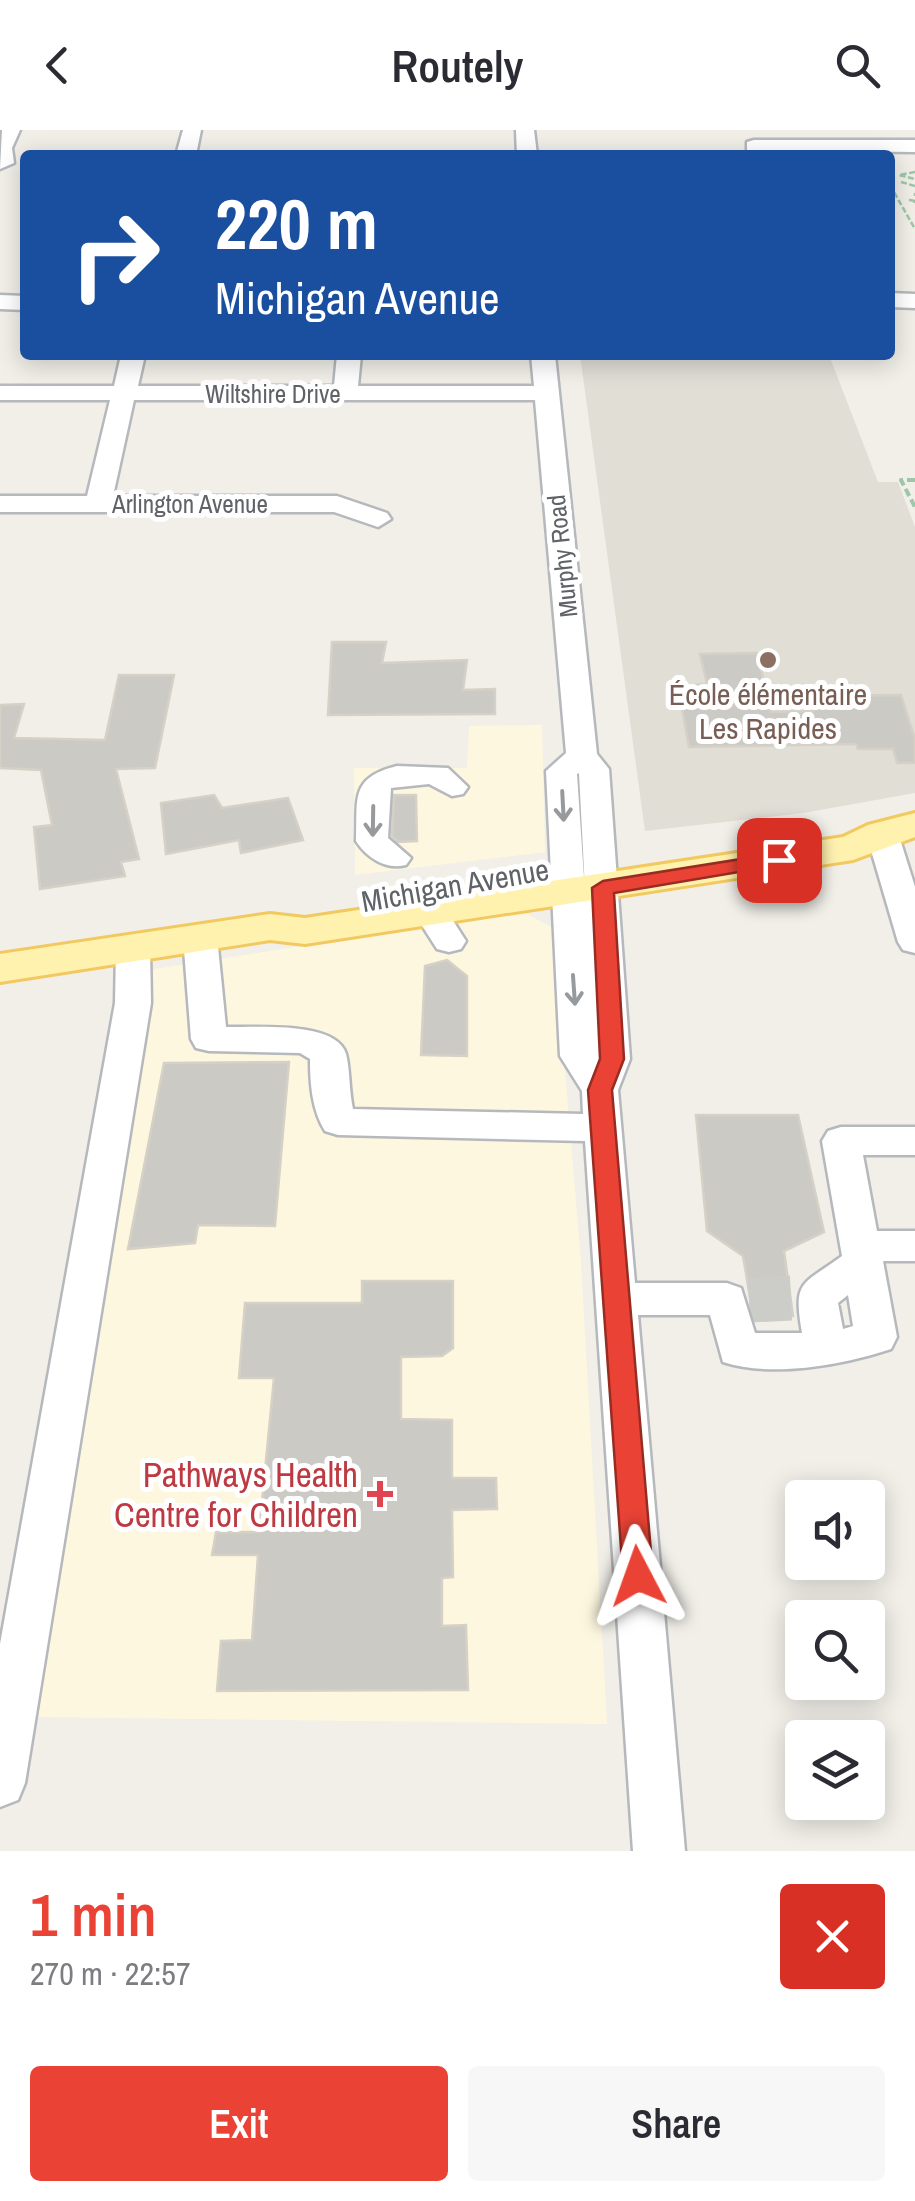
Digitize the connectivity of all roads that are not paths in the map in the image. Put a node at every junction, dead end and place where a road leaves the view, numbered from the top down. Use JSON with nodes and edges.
{"nodes":[{"id":1,"x":11,"y":130,"type":"edge"},
{"id":2,"x":753,"y":144,"type":"edge"},
{"id":3,"x":915,"y":146,"type":"edge"},
{"id":4,"x":0,"y":163,"type":"edge"},
{"id":5,"x":132,"y":360,"type":"edge"},
{"id":6,"x":348,"y":360,"type":"edge"},
{"id":7,"x":543,"y":360,"type":"edge"},
{"id":8,"x":0,"y":393,"type":"edge"},
{"id":9,"x":124,"y":394,"type":"junction"},
{"id":10,"x":345,"y":394,"type":"junction"},
{"id":11,"x":546,"y":394,"type":"junction"},
{"id":12,"x":0,"y":504,"type":"edge"},
{"id":13,"x":98,"y":504,"type":"junction"},
{"id":14,"x":378,"y":520,"type":"dead end"},
{"id":15,"x":452,"y":786,"type":"dead end"},
{"id":16,"x":898,"y":829,"type":"edge"},
{"id":17,"x":396,"y":858,"type":"dead end"},
{"id":18,"x":585,"y":877,"type":"junction"},
{"id":19,"x":270,"y":926,"type":"junction"},
{"id":20,"x":200,"y":938,"type":"junction"},
{"id":21,"x":915,"y":942,"type":"edge"},
{"id":22,"x":133,"y":948,"type":"junction"},
{"id":23,"x":0,"y":968,"type":"edge"},
{"id":24,"x":602,"y":1109,"type":"junction"},
{"id":25,"x":915,"y":1141,"type":"edge"},
{"id":26,"x":915,"y":1246,"type":"edge"},
{"id":27,"x":861,"y":1254,"type":"junction"},
{"id":28,"x":616,"y":1299,"type":"junction"},
{"id":29,"x":826,"y":1350,"type":"junction"},
{"id":30,"x":0,"y":1783,"type":"edge"},
{"id":31,"x":659,"y":1851,"type":"edge"}],
"edges":[{"from":1,"to":4,"type":"street"},
{"from":2,"to":3,"type":"street"},
{"from":5,"to":9,"type":"street"},
{"from":6,"to":10,"type":"street"},
{"from":7,"to":11,"type":"street","name":"Murphy Road"},
{"from":8,"to":9,"type":"street","name":"Wiltshire Drive"},
{"from":9,"to":10,"type":"street","name":"Wiltshire Drive"},
{"from":9,"to":13,"type":"street"},
{"from":10,"to":11,"type":"street","name":"Wiltshire Drive"},
{"from":11,"to":18,"type":"street","name":"Murphy Road"},
{"from":12,"to":13,"type":"street","name":"Arlington Avenue"},
{"from":13,"to":14,"type":"street","name":"Arlington Avenue"},
{"from":15,"to":17,"type":"street","one_way":true},
{"from":16,"to":18,"type":"main road","name":"Michigan Avenue"},
{"from":16,"to":21,"type":"street"},
{"from":18,"to":19,"type":"main road","name":"Michigan Avenue"},
{"from":18,"to":19,"type":"main road","name":"Michigan Avenue"},
{"from":18,"to":24,"type":"street","name":"Murphy Road"},
{"from":19,"to":20,"type":"main road","name":"Michigan Avenue"},
{"from":20,"to":22,"type":"main road","name":"Michigan Avenue"},
{"from":20,"to":24,"type":"street"},
{"from":22,"to":23,"type":"main road","name":"Michigan Avenue"},
{"from":22,"to":30,"type":"street"},
{"from":24,"to":28,"type":"street","name":"Murphy Road"},
{"from":25,"to":27,"type":"street"},
{"from":26,"to":27,"type":"street"},
{"from":27,"to":29,"type":"street"},
{"from":27,"to":29,"type":"street"},
{"from":28,"to":29,"type":"street"},
{"from":28,"to":31,"type":"street","name":"Murphy Road"}]}
